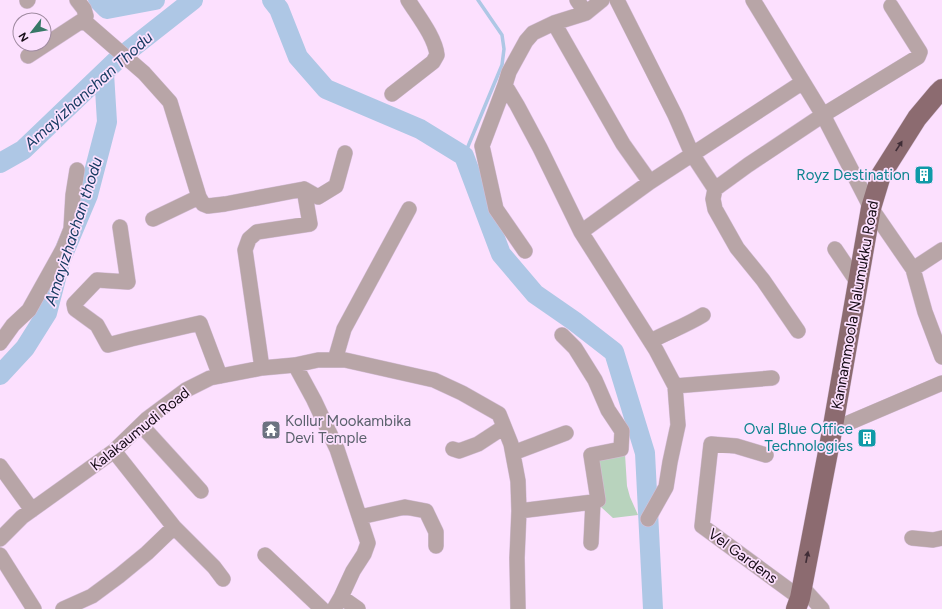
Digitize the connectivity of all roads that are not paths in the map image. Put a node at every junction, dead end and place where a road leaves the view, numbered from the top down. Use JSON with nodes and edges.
{"nodes":[{"id":1,"x":77,"y":0,"type":"edge"},
{"id":2,"x":408,"y":0,"type":"edge"},
{"id":3,"x":602,"y":0,"type":"edge"},
{"id":4,"x":617,"y":0,"type":"edge"},
{"id":5,"x":753,"y":0,"type":"edge"},
{"id":6,"x":582,"y":6,"type":"edge"},
{"id":7,"x":891,"y":6,"type":"dead end"},
{"id":8,"x":83,"y":20,"type":"junction"},
{"id":9,"x":554,"y":23,"type":"junction"},
{"id":10,"x":28,"y":56,"type":"dead end"},
{"id":11,"x":802,"y":82,"type":"junction"},
{"id":12,"x":504,"y":85,"type":"junction"},
{"id":13,"x":942,"y":89,"type":"edge"},
{"id":14,"x":392,"y":94,"type":"dead end"},
{"id":15,"x":823,"y":115,"type":"junction"},
{"id":16,"x":345,"y":153,"type":"dead end"},
{"id":17,"x":692,"y":154,"type":"junction"},
{"id":18,"x":77,"y":170,"type":"dead end"},
{"id":19,"x":650,"y":182,"type":"junction"},
{"id":20,"x":304,"y":189,"type":"junction"},
{"id":21,"x":715,"y":189,"type":"junction"},
{"id":22,"x":199,"y":197,"type":"junction"},
{"id":23,"x":871,"y":208,"type":"junction"},
{"id":24,"x":409,"y":209,"type":"dead end"},
{"id":25,"x":153,"y":219,"type":"dead end"},
{"id":26,"x":120,"y":227,"type":"dead end"},
{"id":27,"x":581,"y":232,"type":"junction"},
{"id":28,"x":834,"y":249,"type":"dead end"},
{"id":29,"x":942,"y":250,"type":"edge"},
{"id":30,"x":525,"y":251,"type":"dead end"},
{"id":31,"x":913,"y":269,"type":"junction"},
{"id":32,"x":858,"y":283,"type":"junction"},
{"id":33,"x":703,"y":315,"type":"dead end"},
{"id":34,"x":798,"y":331,"type":"dead end"},
{"id":35,"x":562,"y":335,"type":"dead end"},
{"id":36,"x":651,"y":341,"type":"junction"},
{"id":37,"x":0,"y":343,"type":"edge"},
{"id":38,"x":942,"y":357,"type":"edge"},
{"id":39,"x":335,"y":360,"type":"junction"},
{"id":40,"x":296,"y":364,"type":"junction"},
{"id":41,"x":262,"y":368,"type":"junction"},
{"id":42,"x":220,"y":376,"type":"junction"},
{"id":43,"x":772,"y":378,"type":"dead end"},
{"id":44,"x":942,"y":383,"type":"edge"},
{"id":45,"x":675,"y":386,"type":"junction"},
{"id":46,"x":141,"y":425,"type":"junction"},
{"id":47,"x":504,"y":427,"type":"junction"},
{"id":48,"x":832,"y":430,"type":"junction"},
{"id":49,"x":566,"y":433,"type":"dead end"},
{"id":50,"x":453,"y":449,"type":"dead end"},
{"id":51,"x":114,"y":451,"type":"junction"},
{"id":52,"x":513,"y":453,"type":"junction"},
{"id":53,"x":766,"y":455,"type":"dead end"},
{"id":54,"x":0,"y":466,"type":"edge"},
{"id":55,"x":201,"y":492,"type":"dead end"},
{"id":56,"x":593,"y":502,"type":"junction"},
{"id":57,"x":32,"y":510,"type":"junction"},
{"id":58,"x":519,"y":512,"type":"junction"},
{"id":59,"x":360,"y":517,"type":"junction"},
{"id":60,"x":648,"y":519,"type":"dead end"},
{"id":61,"x":174,"y":527,"type":"junction"},
{"id":62,"x":912,"y":538,"type":"dead end"},
{"id":63,"x":942,"y":538,"type":"edge"},
{"id":64,"x":0,"y":539,"type":"edge"},
{"id":65,"x":591,"y":543,"type":"dead end"},
{"id":66,"x":436,"y":546,"type":"dead end"},
{"id":67,"x":265,"y":554,"type":"dead end"},
{"id":68,"x":0,"y":555,"type":"edge"},
{"id":69,"x":223,"y":579,"type":"dead end"},
{"id":70,"x":799,"y":598,"type":"edge"},
{"id":71,"x":338,"y":603,"type":"edge"},
{"id":72,"x":34,"y":609,"type":"edge"},
{"id":73,"x":63,"y":609,"type":"edge"},
{"id":74,"x":322,"y":609,"type":"edge"},
{"id":75,"x":358,"y":609,"type":"edge"},
{"id":76,"x":518,"y":609,"type":"edge"},
{"id":77,"x":822,"y":609,"type":"edge"}],
"edges":[{"from":1,"to":8,"type":"street"},
{"from":2,"to":14,"type":"street"},
{"from":3,"to":6,"type":"street"},
{"from":4,"to":17,"type":"street"},
{"from":5,"to":11,"type":"street"},
{"from":6,"to":9,"type":"street"},
{"from":7,"to":15,"type":"street"},
{"from":8,"to":10,"type":"street"},
{"from":8,"to":22,"type":"street"},
{"from":9,"to":12,"type":"street"},
{"from":9,"to":19,"type":"street"},
{"from":11,"to":15,"type":"street"},
{"from":11,"to":17,"type":"street"},
{"from":12,"to":27,"type":"street"},
{"from":12,"to":30,"type":"street"},
{"from":23,"to":13,"type":"main road","name":"Kannammoola Nalumukku Road","one_way":true},
{"from":15,"to":21,"type":"street"},
{"from":15,"to":23,"type":"street"},
{"from":16,"to":20,"type":"street"},
{"from":17,"to":19,"type":"street"},
{"from":17,"to":21,"type":"street"},
{"from":18,"to":37,"type":"street"},
{"from":19,"to":27,"type":"street"},
{"from":20,"to":22,"type":"street"},
{"from":20,"to":41,"type":"street"},
{"from":21,"to":34,"type":"street"},
{"from":22,"to":25,"type":"street"},
{"from":23,"to":31,"type":"street"},
{"from":23,"to":32,"type":"main road","name":"Kannammoola Nalumukku Road"},
{"from":24,"to":39,"type":"street"},
{"from":26,"to":42,"type":"street"},
{"from":27,"to":36,"type":"street"},
{"from":28,"to":32,"type":"street"},
{"from":29,"to":31,"type":"street"},
{"from":31,"to":38,"type":"street"},
{"from":32,"to":48,"type":"main road","name":"Kannammoola Nalumukku Road"},
{"from":33,"to":36,"type":"street"},
{"from":35,"to":56,"type":"street"},
{"from":36,"to":45,"type":"street"},
{"from":39,"to":40,"type":"street","name":"Kalakaumudi Road"},
{"from":39,"to":47,"type":"street","name":"Kalakaumudi Road"},
{"from":40,"to":41,"type":"street","name":"Kalakaumudi Road"},
{"from":40,"to":59,"type":"street"},
{"from":41,"to":42,"type":"street","name":"Kalakaumudi Road"},
{"from":42,"to":46,"type":"street","name":"Kalakaumudi Road"},
{"from":43,"to":45,"type":"street"},
{"from":44,"to":48,"type":"street"},
{"from":45,"to":60,"type":"street"},
{"from":46,"to":51,"type":"street","name":"Kalakaumudi Road"},
{"from":46,"to":55,"type":"street"},
{"from":47,"to":50,"type":"street"},
{"from":47,"to":52,"type":"street","name":"Kalakaumudi Road"},
{"from":70,"to":48,"type":"main road","name":"Kannammoola Nalumukku Road","one_way":true},
{"from":49,"to":52,"type":"street"},
{"from":51,"to":57,"type":"street","name":"Kalakaumudi Road"},
{"from":51,"to":61,"type":"street"},
{"from":52,"to":58,"type":"street","name":"Kalakaumudi Road"},
{"from":53,"to":70,"type":"street","name":"Vel Gardens"},
{"from":54,"to":57,"type":"street"},
{"from":56,"to":58,"type":"street"},
{"from":56,"to":65,"type":"street"},
{"from":57,"to":64,"type":"street","name":"Kalakaumudi Road"},
{"from":58,"to":76,"type":"street","name":"Kalakaumudi Road"},
{"from":59,"to":66,"type":"street"},
{"from":59,"to":71,"type":"street"},
{"from":61,"to":69,"type":"street"},
{"from":61,"to":73,"type":"street"},
{"from":62,"to":63,"type":"street"},
{"from":67,"to":74,"type":"street"},
{"from":68,"to":72,"type":"street"},
{"from":70,"to":77,"type":"street"},
{"from":71,"to":75,"type":"street"}]}
